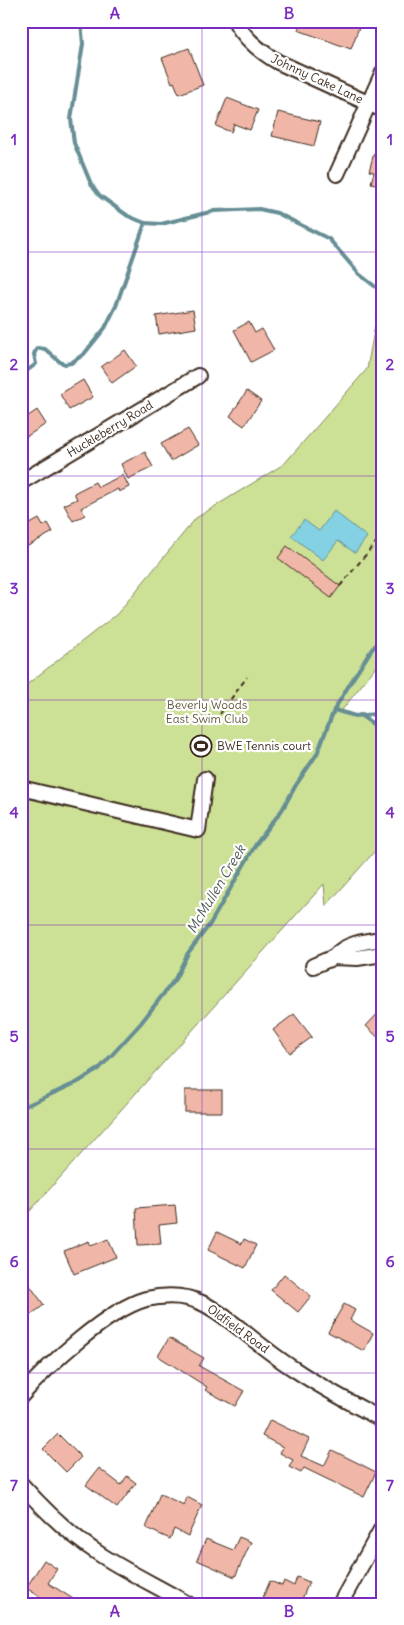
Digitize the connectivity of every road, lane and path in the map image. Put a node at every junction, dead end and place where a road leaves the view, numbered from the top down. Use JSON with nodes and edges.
{"nodes":[{"id":1,"x":235,"y":21,"type":"edge"},
{"id":2,"x":383,"y":72,"type":"edge"},
{"id":3,"x":368,"y":103,"type":"junction"},
{"id":4,"x":383,"y":110,"type":"edge"},
{"id":5,"x":336,"y":174,"type":"dead end"},
{"id":6,"x":198,"y":376,"type":"dead end"},
{"id":7,"x":21,"y":482,"type":"edge"},
{"id":8,"x":383,"y":534,"type":"edge"},
{"id":9,"x":340,"y":586,"type":"dead end"},
{"id":10,"x":247,"y":677,"type":"dead end"},
{"id":11,"x":220,"y":714,"type":"dead end"},
{"id":12,"x":205,"y":779,"type":"dead end"},
{"id":13,"x":21,"y":788,"type":"edge"},
{"id":14,"x":383,"y":939,"type":"edge"},
{"id":15,"x":383,"y":954,"type":"edge"},
{"id":16,"x":334,"y":957,"type":"junction"},
{"id":17,"x":313,"y":966,"type":"dead end"},
{"id":18,"x":21,"y":1396,"type":"edge"},
{"id":19,"x":383,"y":1420,"type":"edge"},
{"id":20,"x":21,"y":1484,"type":"edge"},
{"id":21,"x":383,"y":1526,"type":"edge"},
{"id":22,"x":188,"y":1604,"type":"edge"},
{"id":23,"x":340,"y":1604,"type":"edge"}],
"edges":[{"from":1,"to":3,"type":"street","name":"Johnny Cake Lane"},
{"from":2,"to":3,"type":"street"},
{"from":3,"to":4,"type":"street","name":"Johnny Cake Lane"},
{"from":3,"to":5,"type":"street"},
{"from":6,"to":7,"type":"street","name":"Huckleberry Road"},
{"from":8,"to":9,"type":"path"},
{"from":10,"to":11,"type":"path"},
{"from":12,"to":13,"type":"street"},
{"from":14,"to":16,"type":"street"},
{"from":15,"to":16,"type":"street"},
{"from":16,"to":17,"type":"street"},
{"from":18,"to":19,"type":"street","name":"Oldfield Road"},
{"from":20,"to":22,"type":"street"},
{"from":21,"to":23,"type":"street"}]}
